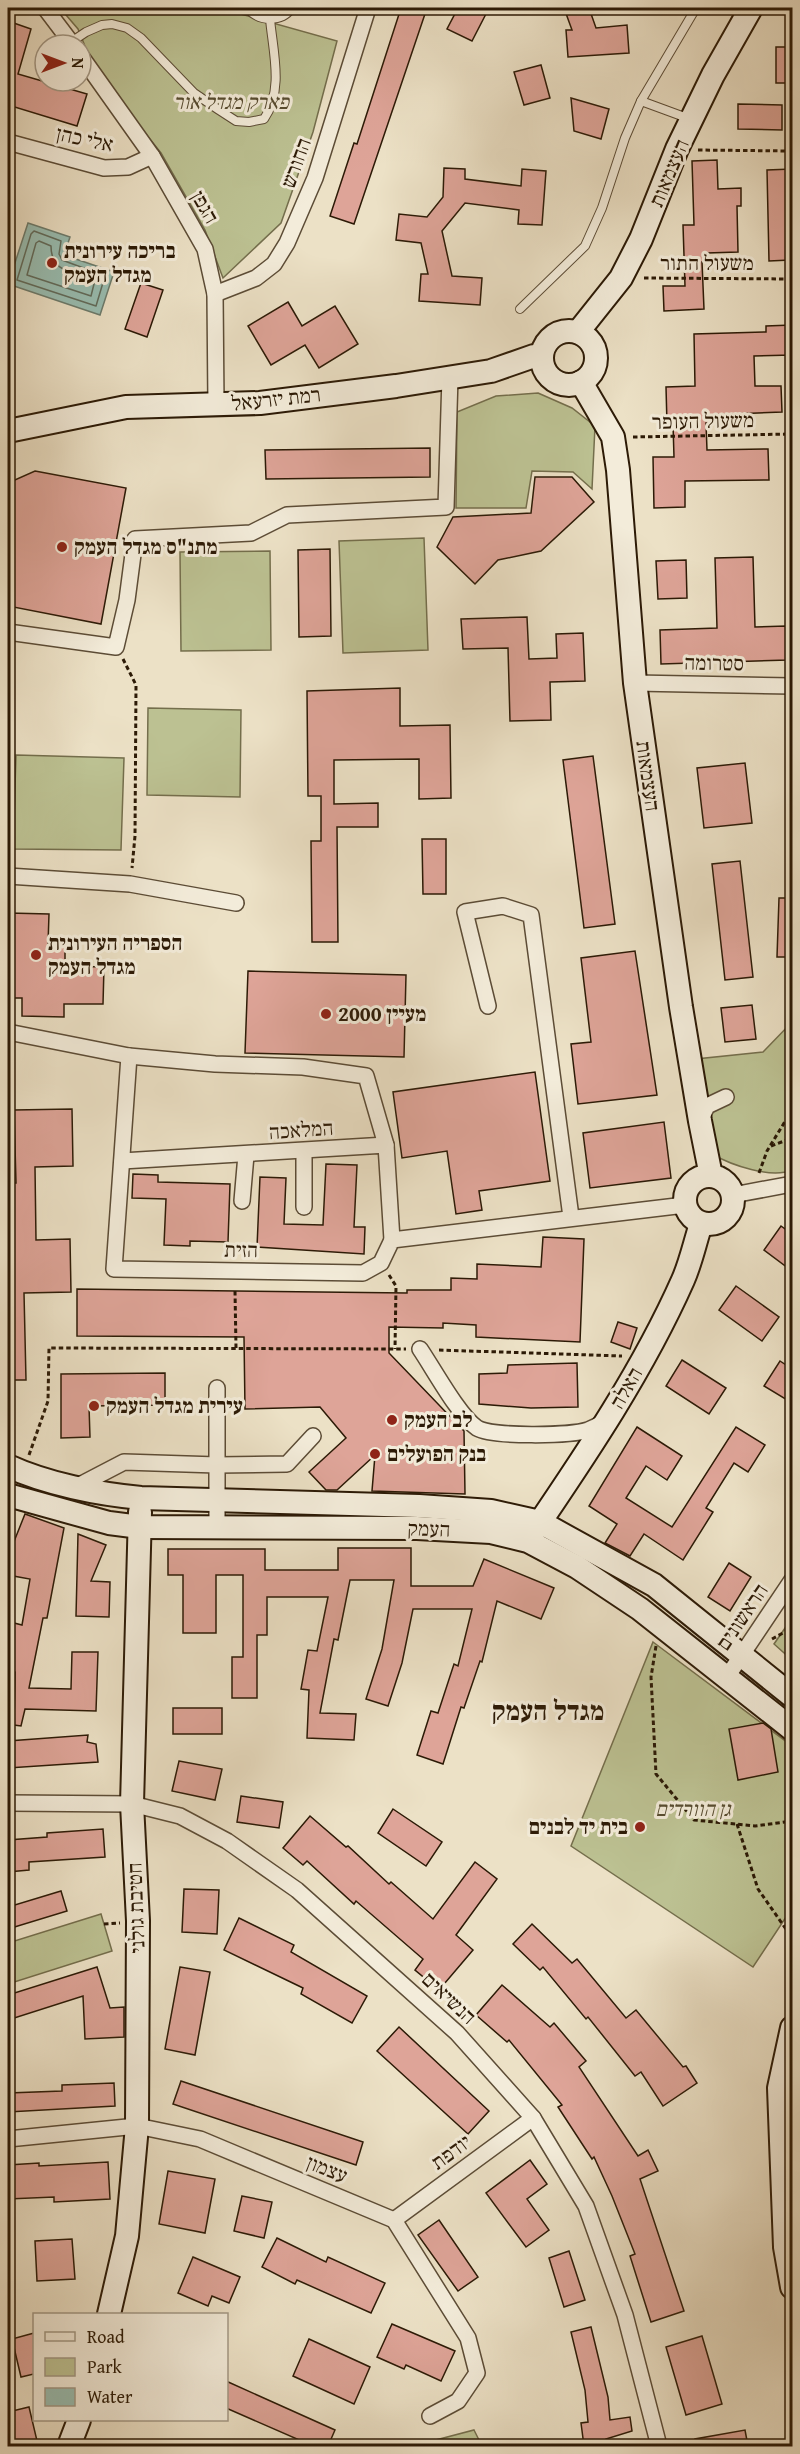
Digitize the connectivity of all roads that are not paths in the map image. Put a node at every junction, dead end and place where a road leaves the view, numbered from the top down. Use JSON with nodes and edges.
{"nodes":[{"id":1,"x":45,"y":8,"type":"edge"},
{"id":2,"x":247,"y":8,"type":"edge"},
{"id":3,"x":292,"y":8,"type":"edge"},
{"id":4,"x":368,"y":8,"type":"edge"},
{"id":5,"x":696,"y":8,"type":"edge"},
{"id":6,"x":751,"y":8,"type":"edge"},
{"id":7,"x":270,"y":20,"type":"junction"},
{"id":8,"x":64,"y":33,"type":"edge"},
{"id":9,"x":85,"y":33,"type":"edge"},
{"id":10,"x":93,"y":73,"type":"edge"},
{"id":11,"x":641,"y":101,"type":"junction"},
{"id":12,"x":692,"y":120,"type":"junction"},
{"id":13,"x":8,"y":141,"type":"edge"},
{"id":14,"x":152,"y":156,"type":"junction"},
{"id":15,"x":215,"y":294,"type":"junction"},
{"id":16,"x":520,"y":309,"type":"dead end"},
{"id":17,"x":578,"y":332,"type":"junction"},
{"id":18,"x":542,"y":361,"type":"junction"},
{"id":19,"x":450,"y":377,"type":"junction"},
{"id":20,"x":581,"y":382,"type":"junction"},
{"id":21,"x":216,"y":405,"type":"junction"},
{"id":22,"x":8,"y":431,"type":"edge"},
{"id":23,"x":8,"y":632,"type":"edge"},
{"id":24,"x":635,"y":682,"type":"junction"},
{"id":25,"x":792,"y":686,"type":"edge"},
{"id":26,"x":8,"y":876,"type":"edge"},
{"id":27,"x":236,"y":903,"type":"dead end"},
{"id":28,"x":488,"y":1006,"type":"dead end"},
{"id":29,"x":8,"y":1032,"type":"edge"},
{"id":30,"x":129,"y":1056,"type":"junction"},
{"id":31,"x":726,"y":1097,"type":"dead end"},
{"id":32,"x":700,"y":1121,"type":"junction"},
{"id":33,"x":386,"y":1145,"type":"junction"},
{"id":34,"x":304,"y":1151,"type":"junction"},
{"id":35,"x":246,"y":1155,"type":"junction"},
{"id":36,"x":122,"y":1161,"type":"junction"},
{"id":37,"x":711,"y":1176,"type":"junction"},
{"id":38,"x":792,"y":1184,"type":"edge"},
{"id":39,"x":743,"y":1193,"type":"junction"},
{"id":40,"x":242,"y":1201,"type":"dead end"},
{"id":41,"x":685,"y":1205,"type":"junction"},
{"id":42,"x":304,"y":1207,"type":"dead end"},
{"id":43,"x":571,"y":1217,"type":"junction"},
{"id":44,"x":701,"y":1224,"type":"junction"},
{"id":45,"x":392,"y":1240,"type":"junction"},
{"id":46,"x":420,"y":1349,"type":"road end"},
{"id":47,"x":218,"y":1388,"type":"dead end"},
{"id":48,"x":607,"y":1421,"type":"junction"},
{"id":49,"x":313,"y":1436,"type":"dead end"},
{"id":50,"x":217,"y":1465,"type":"junction"},
{"id":51,"x":15,"y":1469,"type":"edge"},
{"id":52,"x":76,"y":1487,"type":"junction"},
{"id":53,"x":8,"y":1495,"type":"edge"},
{"id":54,"x":141,"y":1498,"type":"junction"},
{"id":55,"x":217,"y":1501,"type":"junction"},
{"id":56,"x":217,"y":1526,"type":"junction"},
{"id":57,"x":140,"y":1527,"type":"junction"},
{"id":58,"x":534,"y":1532,"type":"junction"},
{"id":59,"x":792,"y":1580,"type":"edge"},
{"id":60,"x":741,"y":1654,"type":"junction"},
{"id":61,"x":727,"y":1677,"type":"junction"},
{"id":62,"x":792,"y":1696,"type":"edge"},
{"id":63,"x":792,"y":1729,"type":"edge"},
{"id":64,"x":8,"y":1803,"type":"edge"},
{"id":65,"x":132,"y":1804,"type":"junction"},
{"id":66,"x":792,"y":2028,"type":"edge"},
{"id":67,"x":533,"y":2118,"type":"junction"},
{"id":68,"x":137,"y":2126,"type":"junction"},
{"id":69,"x":8,"y":2139,"type":"edge"},
{"id":70,"x":394,"y":2220,"type":"junction"},
{"id":71,"x":792,"y":2288,"type":"edge"},
{"id":72,"x":109,"y":2313,"type":"edge"},
{"id":73,"x":429,"y":2416,"type":"dead end"},
{"id":74,"x":79,"y":2421,"type":"edge"},
{"id":75,"x":69,"y":2446,"type":"edge"},
{"id":76,"x":659,"y":2446,"type":"edge"}],
"edges":[{"from":1,"to":8,"type":"street"},
{"from":2,"to":7,"type":"lane"},
{"from":3,"to":7,"type":"lane"},
{"from":4,"to":15,"type":"street","name":"החורש"},
{"from":5,"to":11,"type":"lane"},
{"from":6,"to":12,"type":"street","name":"העצמאות"},
{"from":7,"to":9,"type":"lane"},
{"from":10,"to":14,"type":"street","name":"הגפן"},
{"from":11,"to":12,"type":"lane"},
{"from":11,"to":16,"type":"lane"},
{"from":12,"to":17,"type":"street","name":"העצמאות"},
{"from":13,"to":14,"type":"street","name":"אלי כהן"},
{"from":14,"to":15,"type":"street","name":"הגפן"},
{"from":15,"to":21,"type":"street","name":"הגפן"},
{"from":17,"to":18,"type":"street"},
{"from":17,"to":20,"type":"street"},
{"from":18,"to":19,"type":"street","name":"רמת יזרעאל"},
{"from":18,"to":20,"type":"street"},
{"from":19,"to":21,"type":"street","name":"רמת יזרעאל"},
{"from":19,"to":23,"type":"street"},
{"from":20,"to":24,"type":"street","name":"העצמאות"},
{"from":21,"to":22,"type":"street","name":"רמת יזרעאל"},
{"from":24,"to":25,"type":"street","name":"סטרומה"},
{"from":24,"to":32,"type":"street","name":"העצמאות"},
{"from":26,"to":27,"type":"street"},
{"from":28,"to":43,"type":"street"},
{"from":29,"to":30,"type":"street"},
{"from":30,"to":33,"type":"street"},
{"from":30,"to":36,"type":"street","name":"הזית"},
{"from":31,"to":32,"type":"street"},
{"from":32,"to":37,"type":"street","name":"העצמאות"},
{"from":33,"to":34,"type":"street","name":"המלאכה"},
{"from":33,"to":45,"type":"street"},
{"from":34,"to":35,"type":"street","name":"המלאכה"},
{"from":34,"to":42,"type":"street"},
{"from":35,"to":36,"type":"street","name":"המלאכה"},
{"from":35,"to":40,"type":"street"},
{"from":36,"to":45,"type":"street","name":"הזית"},
{"from":37,"to":39,"type":"street"},
{"from":37,"to":41,"type":"street"},
{"from":38,"to":39,"type":"street"},
{"from":39,"to":44,"type":"street"},
{"from":41,"to":43,"type":"street"},
{"from":41,"to":44,"type":"street"},
{"from":43,"to":45,"type":"street"},
{"from":44,"to":48,"type":"street","name":"האלה"},
{"from":46,"to":48,"type":"street"},
{"from":47,"to":50,"type":"street"},
{"from":48,"to":58,"type":"street","name":"האלה"},
{"from":49,"to":50,"type":"street"},
{"from":50,"to":52,"type":"street"},
{"from":50,"to":55,"type":"street"},
{"from":51,"to":52,"type":"street","name":"העמק"},
{"from":52,"to":54,"type":"street","name":"העמק"},
{"from":53,"to":57,"type":"street","name":"העמק"},
{"from":54,"to":55,"type":"street","name":"העמק"},
{"from":54,"to":57,"type":"street","name":"חטיבת גולני"},
{"from":55,"to":56,"type":"street"},
{"from":55,"to":58,"type":"street","name":"העמק"},
{"from":56,"to":57,"type":"street","name":"העמק"},
{"from":56,"to":58,"type":"street","name":"העמק"},
{"from":57,"to":65,"type":"street","name":"חטיבת גולני"},
{"from":58,"to":60,"type":"street","name":"העמק"},
{"from":58,"to":61,"type":"street","name":"העמק"},
{"from":59,"to":60,"type":"street","name":"הראשונים"},
{"from":60,"to":61,"type":"street","name":"הראשונים"},
{"from":60,"to":62,"type":"street","name":"העמק"},
{"from":61,"to":63,"type":"street","name":"העמק"},
{"from":64,"to":65,"type":"street","name":"הנשיאים"},
{"from":65,"to":67,"type":"street","name":"הנשיאים"},
{"from":65,"to":68,"type":"street","name":"חטיבת גולני"},
{"from":66,"to":71,"type":"street"},
{"from":67,"to":70,"type":"street","name":"יודפת"},
{"from":67,"to":76,"type":"street","name":"הנשיאים"},
{"from":68,"to":69,"type":"street","name":"עצמון"},
{"from":68,"to":70,"type":"street","name":"עצמון"},
{"from":68,"to":72,"type":"street","name":"חטיבת גולני"},
{"from":70,"to":73,"type":"street"},
{"from":74,"to":75,"type":"street"}]}
